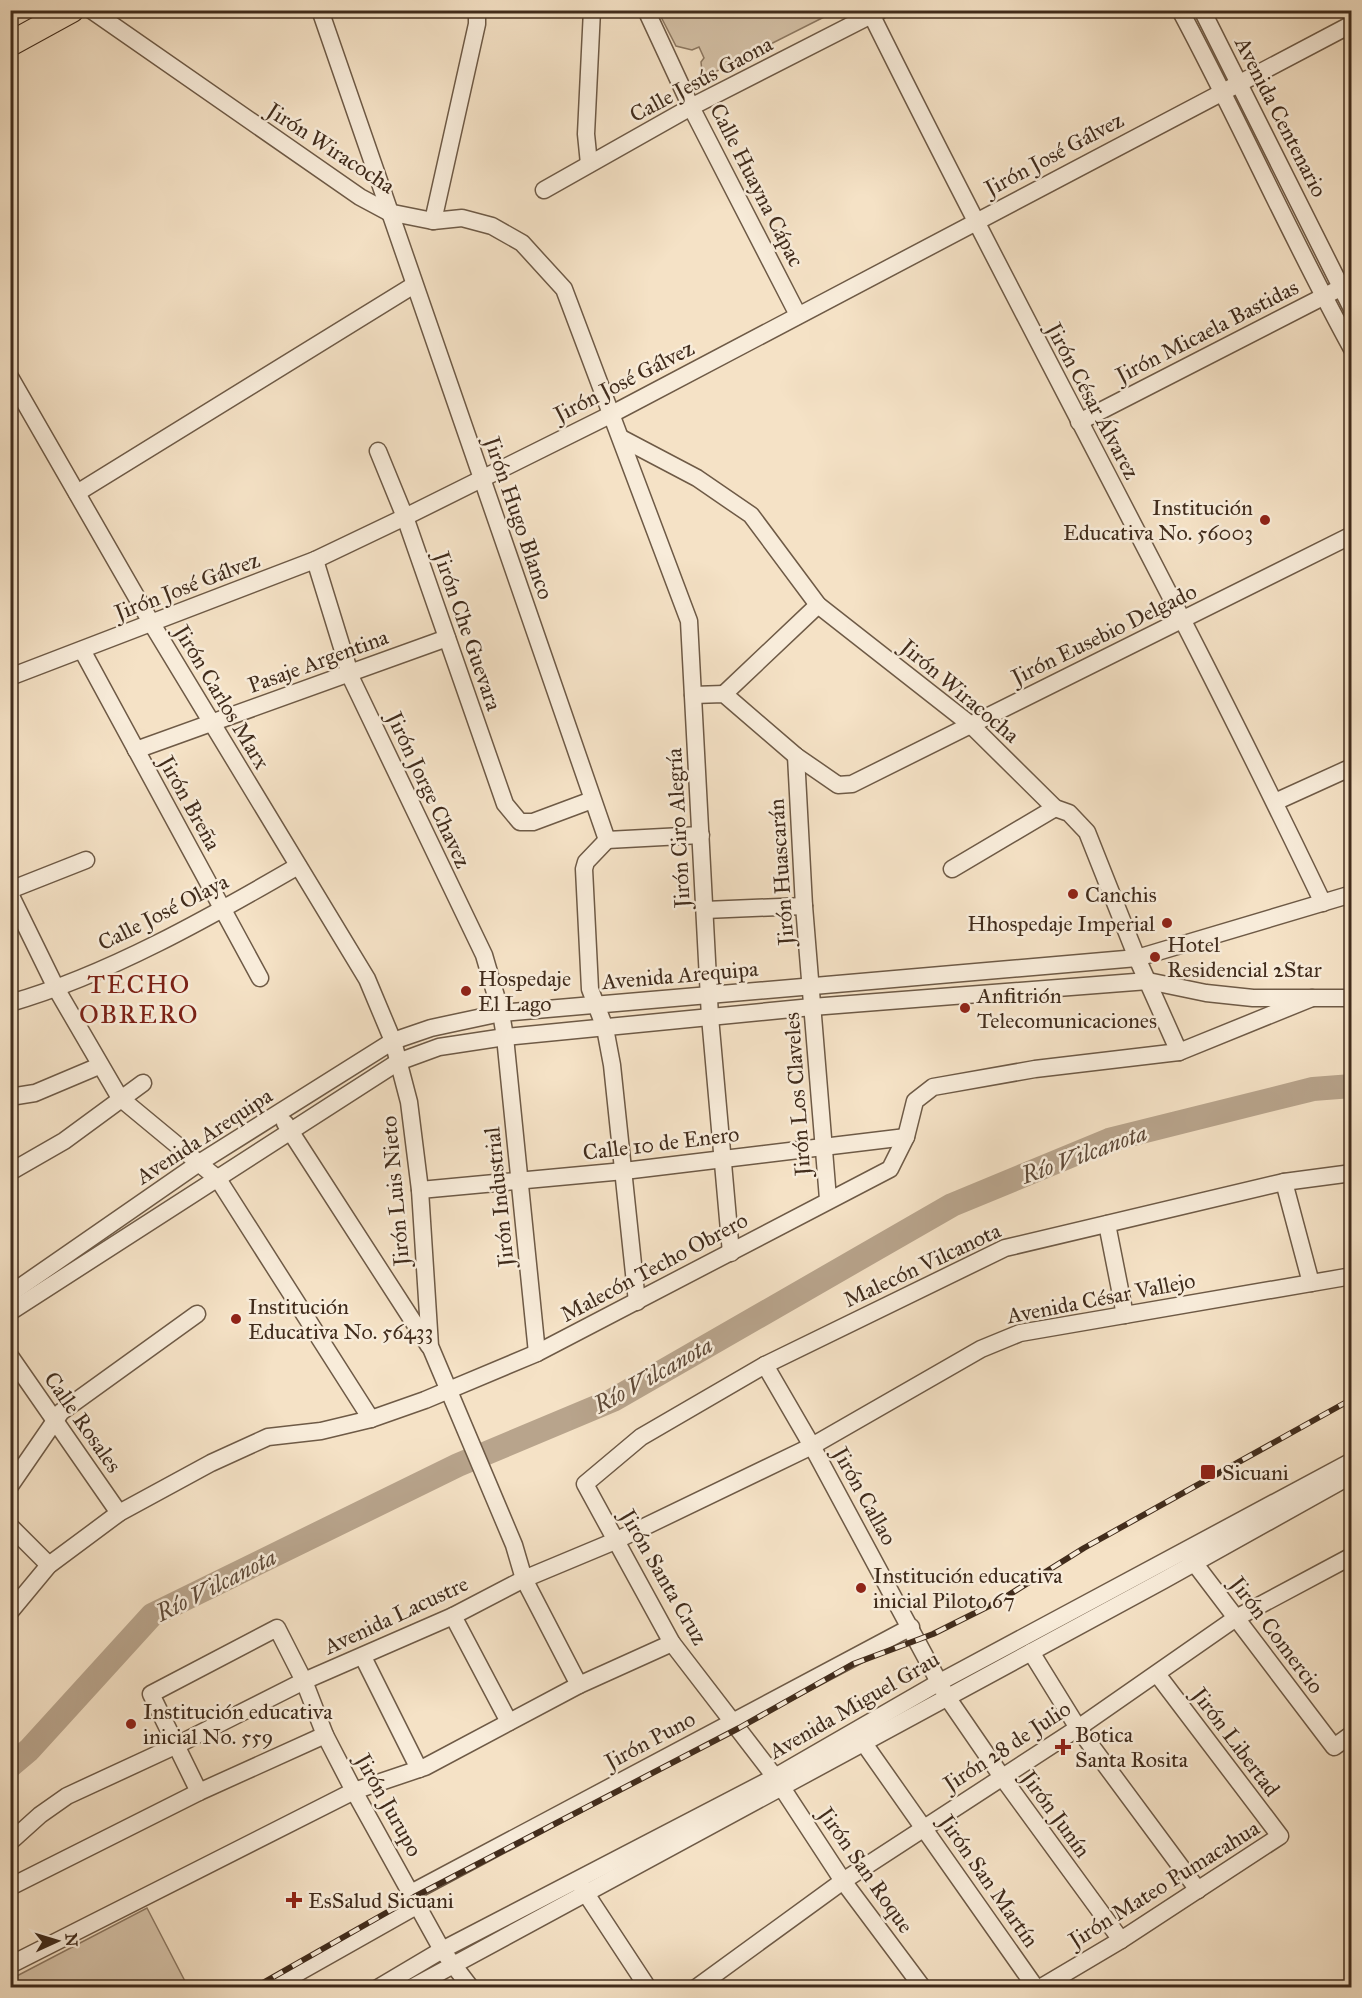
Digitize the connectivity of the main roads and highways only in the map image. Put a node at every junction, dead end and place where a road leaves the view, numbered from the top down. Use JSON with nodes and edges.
{"nodes":[{"id":1,"x":72,"y":10,"type":"edge"},
{"id":2,"x":10,"y":44,"type":"edge"}],
"edges":[{"from":1,"to":2,"type":"highway"}]}
